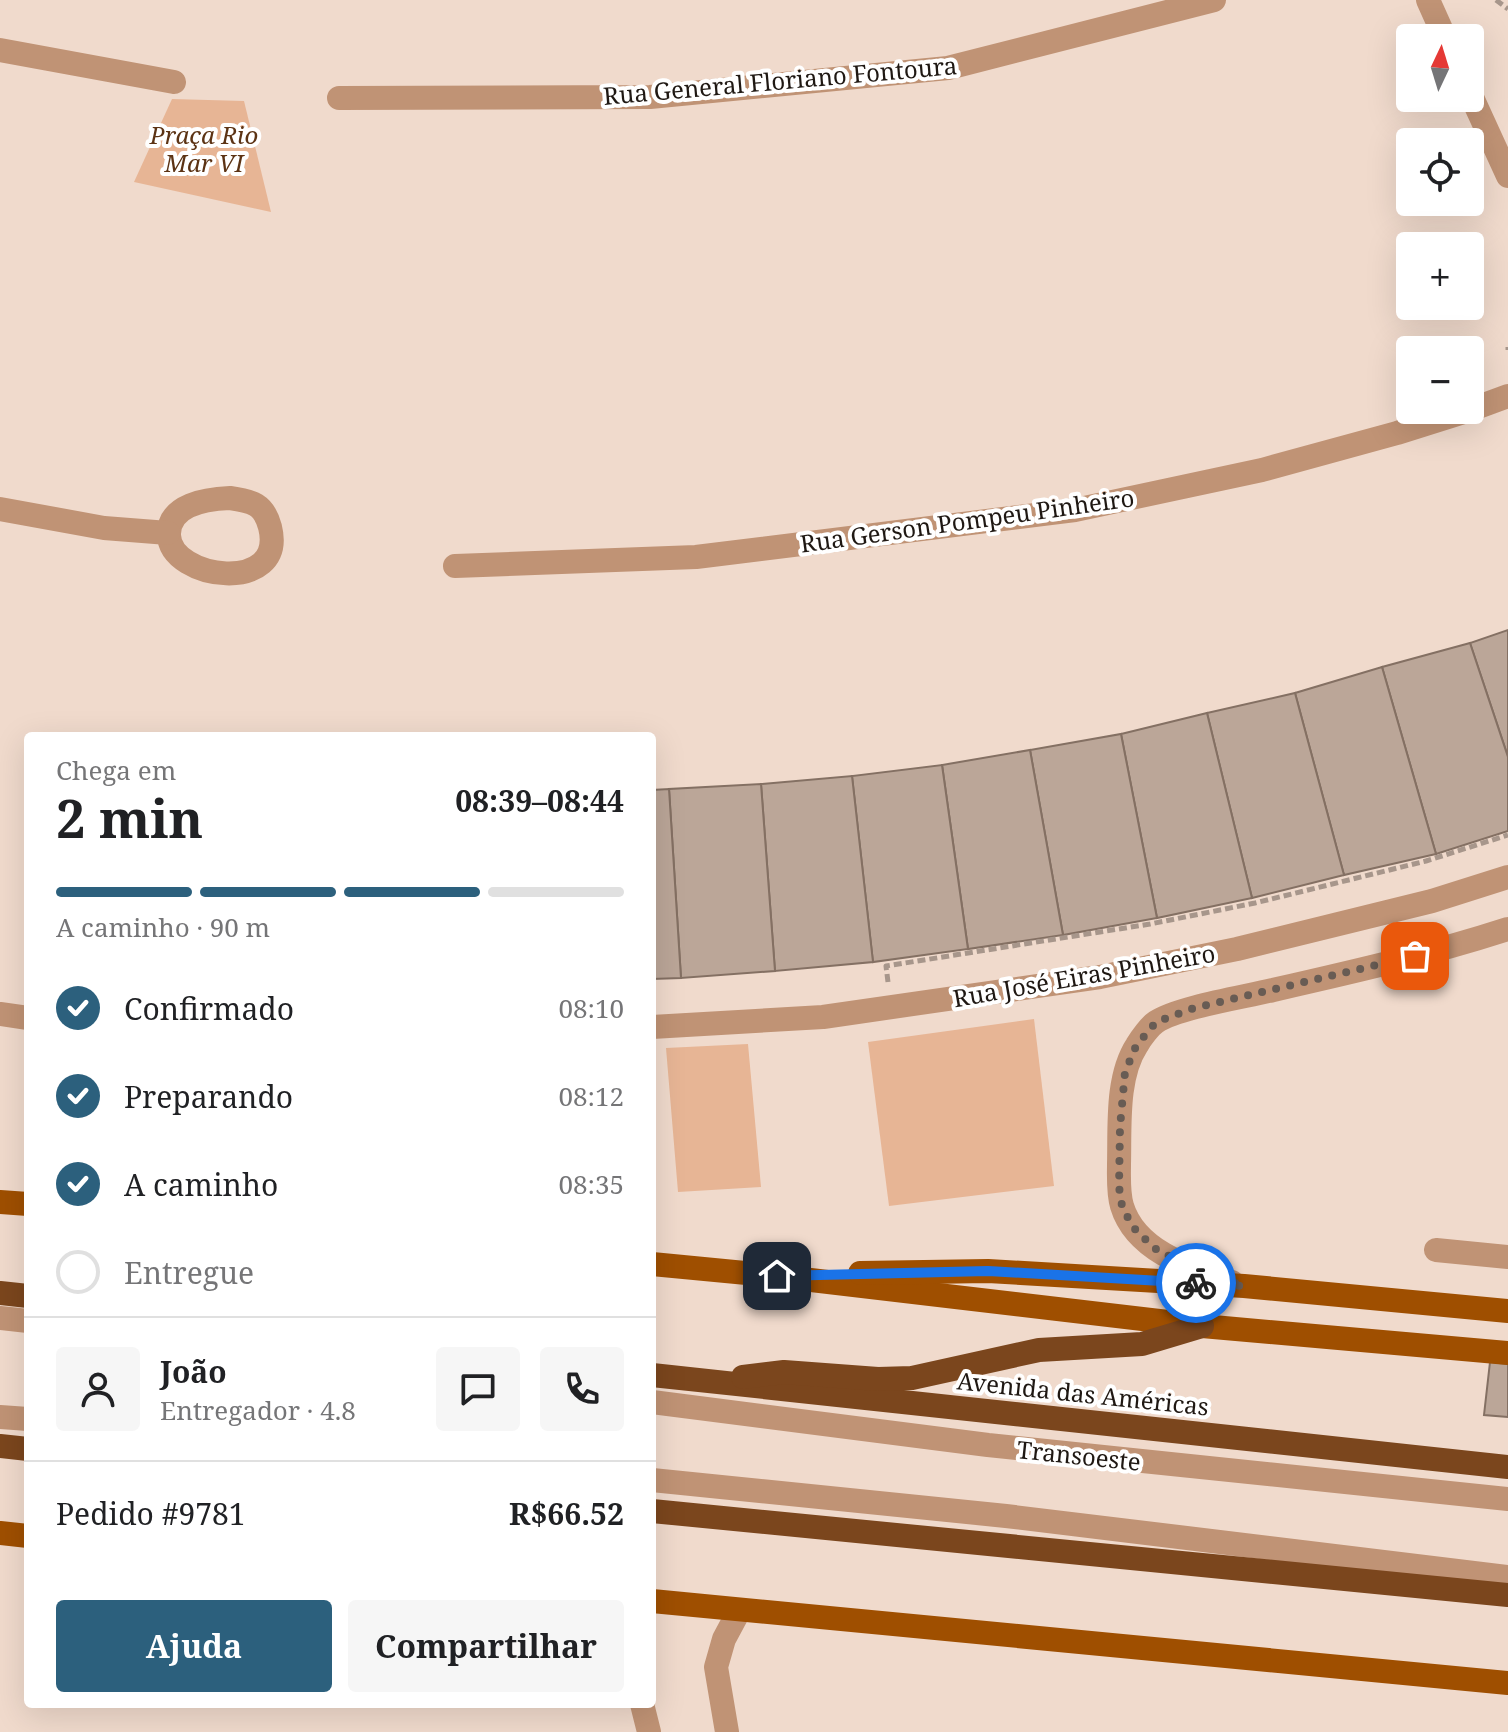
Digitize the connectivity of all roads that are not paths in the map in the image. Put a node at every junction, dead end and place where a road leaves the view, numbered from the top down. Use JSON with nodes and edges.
{"nodes":[{"id":1,"x":1214,"y":0,"type":"edge"},
{"id":2,"x":1428,"y":0,"type":"edge"},
{"id":3,"x":1439,"y":24,"type":"edge"},
{"id":4,"x":0,"y":50,"type":"edge"},
{"id":5,"x":174,"y":82,"type":"dead end"},
{"id":6,"x":339,"y":98,"type":"dead end"},
{"id":7,"x":1479,"y":112,"type":"edge"},
{"id":8,"x":1508,"y":176,"type":"edge"},
{"id":9,"x":1508,"y":396,"type":"edge"},
{"id":10,"x":1484,"y":405,"type":"edge"},
{"id":11,"x":1426,"y":424,"type":"edge"},
{"id":12,"x":0,"y":509,"type":"edge"},
{"id":13,"x":168,"y":533,"type":"dead end"},
{"id":14,"x":455,"y":566,"type":"dead end"},
{"id":15,"x":1508,"y":877,"type":"edge"},
{"id":16,"x":1508,"y":929,"type":"edge"},
{"id":17,"x":0,"y":1014,"type":"edge"},
{"id":18,"x":24,"y":1017,"type":"edge"},
{"id":19,"x":656,"y":1027,"type":"edge"},
{"id":20,"x":0,"y":1202,"type":"edge"},
{"id":21,"x":24,"y":1204,"type":"edge"},
{"id":22,"x":1436,"y":1250,"type":"dead end"},
{"id":23,"x":1508,"y":1257,"type":"edge"},
{"id":24,"x":656,"y":1264,"type":"edge"},
{"id":25,"x":777,"y":1276,"type":"junction"},
{"id":26,"x":1244,"y":1286,"type":"junction"},
{"id":27,"x":0,"y":1293,"type":"edge"},
{"id":28,"x":24,"y":1296,"type":"edge"},
{"id":29,"x":1508,"y":1311,"type":"edge"},
{"id":30,"x":0,"y":1318,"type":"edge"},
{"id":31,"x":24,"y":1321,"type":"edge"},
{"id":32,"x":1202,"y":1326,"type":"junction"},
{"id":33,"x":1508,"y":1353,"type":"edge"},
{"id":34,"x":656,"y":1376,"type":"edge"},
{"id":35,"x":712,"y":1383,"type":"junction"},
{"id":36,"x":656,"y":1403,"type":"edge"},
{"id":37,"x":0,"y":1417,"type":"edge"},
{"id":38,"x":24,"y":1419,"type":"edge"},
{"id":39,"x":0,"y":1446,"type":"edge"},
{"id":40,"x":24,"y":1449,"type":"edge"},
{"id":41,"x":1508,"y":1467,"type":"edge"},
{"id":42,"x":656,"y":1480,"type":"edge"},
{"id":43,"x":1508,"y":1499,"type":"edge"},
{"id":44,"x":656,"y":1511,"type":"edge"},
{"id":45,"x":0,"y":1533,"type":"edge"},
{"id":46,"x":24,"y":1536,"type":"edge"},
{"id":47,"x":1508,"y":1577,"type":"edge"},
{"id":48,"x":1508,"y":1595,"type":"edge"},
{"id":49,"x":656,"y":1601,"type":"edge"},
{"id":50,"x":739,"y":1611,"type":"junction"},
{"id":51,"x":1508,"y":1683,"type":"edge"},
{"id":52,"x":643,"y":1708,"type":"edge"},
{"id":53,"x":649,"y":1732,"type":"edge"},
{"id":54,"x":727,"y":1732,"type":"edge"}],
"edges":[{"from":1,"to":6,"type":"street","name":"Rua General Floriano Fontoura"},
{"from":2,"to":3,"type":"street"},
{"from":4,"to":5,"type":"street"},
{"from":7,"to":8,"type":"street"},
{"from":9,"to":10,"type":"street","name":"Rua Gerson Pompeu Pinheiro"},
{"from":11,"to":14,"type":"street","name":"Rua Gerson Pompeu Pinheiro"},
{"from":12,"to":13,"type":"street"},
{"from":15,"to":19,"type":"street","name":"Rua José Eiras Pinheiro"},
{"from":16,"to":26,"type":"street"},
{"from":17,"to":18,"type":"street"},
{"from":20,"to":21,"type":"main road"},
{"from":22,"to":23,"type":"street"},
{"from":24,"to":25,"type":"main road"},
{"from":25,"to":26,"type":"main road"},
{"from":25,"to":32,"type":"main road"},
{"from":26,"to":29,"type":"main road"},
{"from":27,"to":28,"type":"highway"},
{"from":30,"to":31,"type":"street"},
{"from":32,"to":33,"type":"main road"},
{"from":32,"to":35,"type":"highway"},
{"from":34,"to":35,"type":"highway","name":"Avenida das Américas"},
{"from":35,"to":41,"type":"highway","name":"Avenida das Américas"},
{"from":36,"to":43,"type":"street","name":"Transoeste"},
{"from":37,"to":38,"type":"street"},
{"from":39,"to":40,"type":"highway"},
{"from":42,"to":47,"type":"street"},
{"from":44,"to":48,"type":"highway"},
{"from":45,"to":46,"type":"main road"},
{"from":49,"to":50,"type":"main road"},
{"from":50,"to":51,"type":"main road"},
{"from":50,"to":54,"type":"street"},
{"from":52,"to":53,"type":"street"}]}
